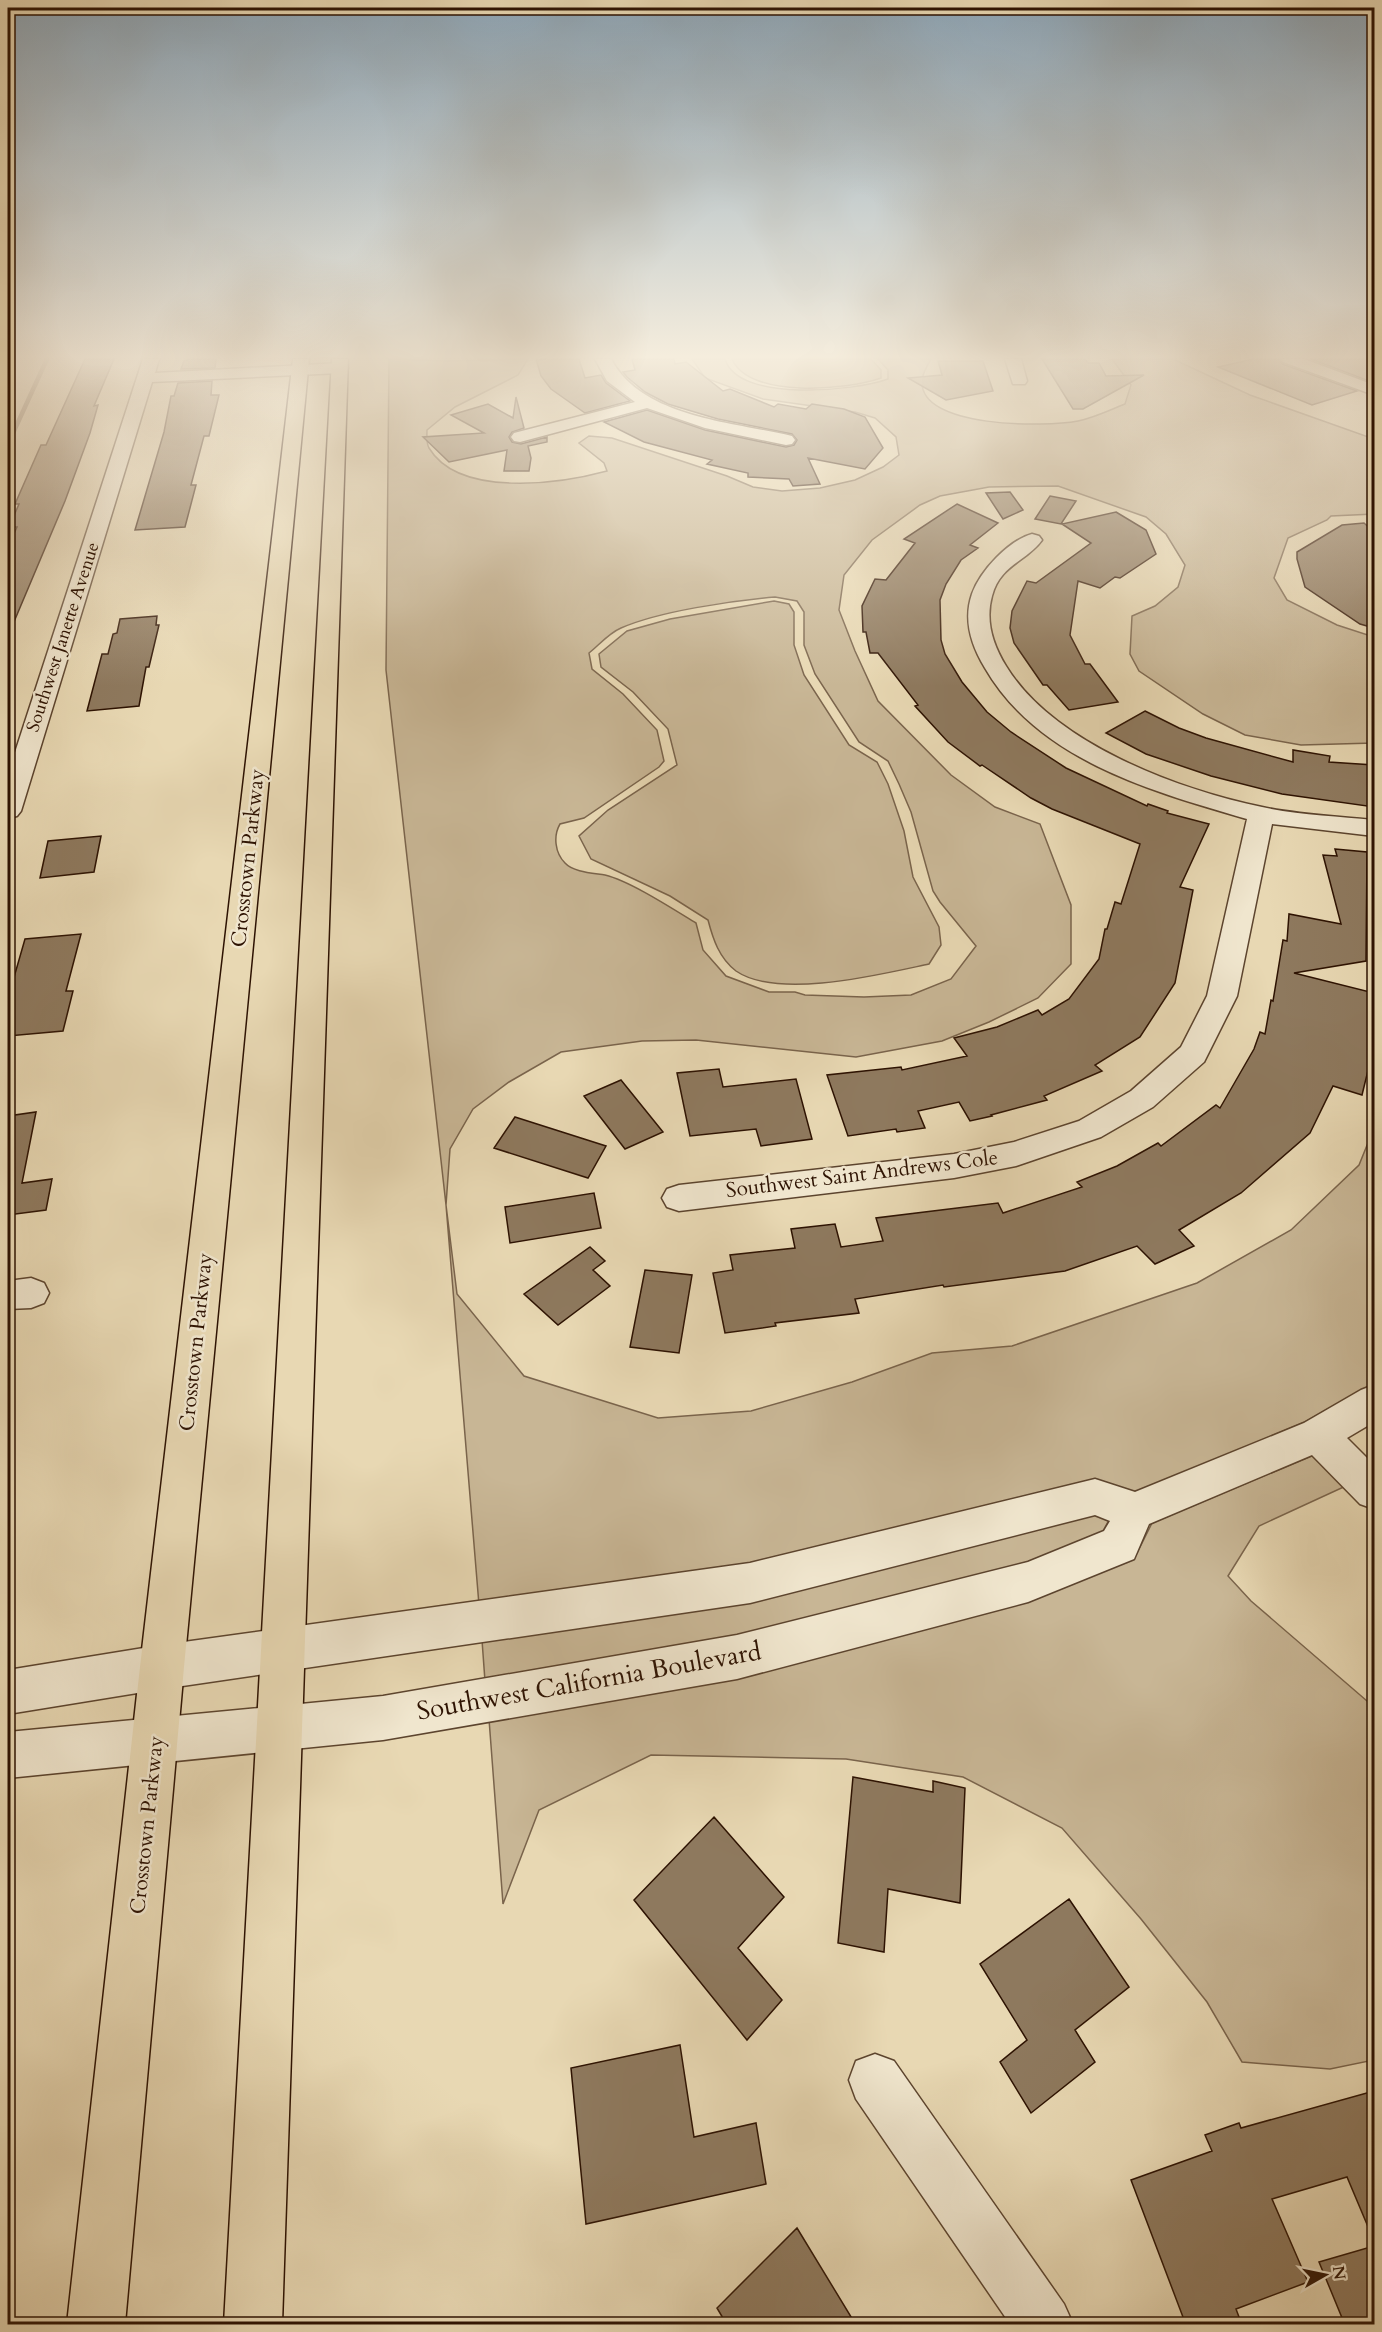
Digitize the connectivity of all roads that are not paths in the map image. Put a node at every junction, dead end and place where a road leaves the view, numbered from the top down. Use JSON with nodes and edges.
{"nodes":[{"id":1,"x":117,"y":468,"type":"edge"},
{"id":2,"x":289,"y":468,"type":"edge"},
{"id":3,"x":335,"y":468,"type":"edge"},
{"id":4,"x":1032,"y":540,"type":"dead end"},
{"id":5,"x":8,"y":811,"type":"edge"},
{"id":6,"x":1261,"y":815,"type":"junction"},
{"id":7,"x":1374,"y":828,"type":"edge"},
{"id":8,"x":679,"y":1198,"type":"dead end"},
{"id":9,"x":1370,"y":1413,"type":"edge"},
{"id":10,"x":1318,"y":1435,"type":"junction"},
{"id":11,"x":1374,"y":1491,"type":"edge"},
{"id":12,"x":1135,"y":1511,"type":"junction"},
{"id":13,"x":282,"y":1651,"type":"junction"},
{"id":14,"x":162,"y":1666,"type":"junction"},
{"id":15,"x":8,"y":1692,"type":"edge"},
{"id":16,"x":279,"y":1727,"type":"junction"},
{"id":17,"x":155,"y":1739,"type":"junction"},
{"id":18,"x":8,"y":1755,"type":"edge"},
{"id":19,"x":875,"y":2080,"type":"dead end"},
{"id":20,"x":96,"y":2325,"type":"edge"},
{"id":21,"x":253,"y":2325,"type":"edge"},
{"id":22,"x":1044,"y":2325,"type":"edge"}],
"edges":[{"from":1,"to":5,"type":"street","name":"Southwest Janette Avenue"},
{"from":2,"to":14,"type":"main road","name":"Crosstown Parkway"},
{"from":3,"to":13,"type":"main road"},
{"from":4,"to":6,"type":"street"},
{"from":6,"to":7,"type":"street"},
{"from":6,"to":8,"type":"street","name":"Southwest Saint Andrews Cole"},
{"from":9,"to":10,"type":"street"},
{"from":10,"to":11,"type":"street"},
{"from":10,"to":12,"type":"street"},
{"from":12,"to":13,"type":"street"},
{"from":12,"to":16,"type":"street","name":"Southwest California Boulevard"},
{"from":13,"to":14,"type":"street"},
{"from":13,"to":16,"type":"main road"},
{"from":14,"to":15,"type":"street"},
{"from":14,"to":17,"type":"main road","name":"Crosstown Parkway"},
{"from":16,"to":17,"type":"street","name":"Southwest California Boulevard"},
{"from":16,"to":21,"type":"main road"},
{"from":17,"to":18,"type":"street","name":"Southwest California Boulevard"},
{"from":17,"to":20,"type":"main road","name":"Crosstown Parkway"},
{"from":19,"to":22,"type":"street"}]}
